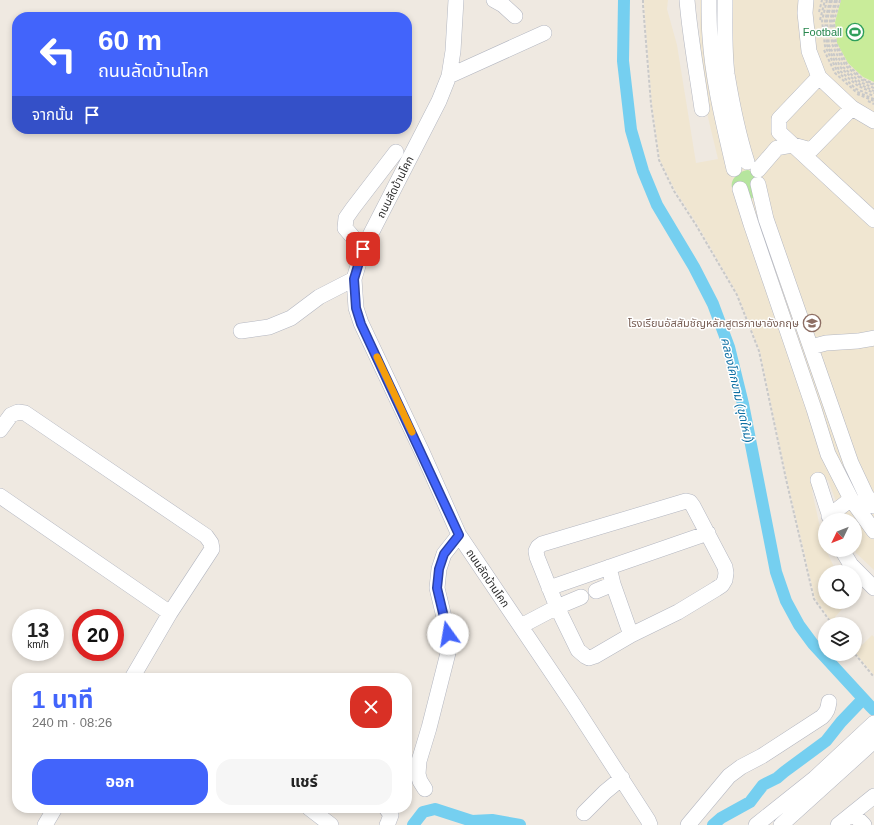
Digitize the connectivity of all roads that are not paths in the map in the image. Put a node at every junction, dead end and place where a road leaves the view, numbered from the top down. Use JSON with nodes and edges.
{"nodes":[{"id":1,"x":456,"y":0,"type":"edge"},
{"id":2,"x":494,"y":0,"type":"edge"},
{"id":3,"x":687,"y":0,"type":"edge"},
{"id":4,"x":709,"y":0,"type":"edge"},
{"id":5,"x":725,"y":0,"type":"edge"},
{"id":6,"x":806,"y":0,"type":"edge"},
{"id":7,"x":515,"y":16,"type":"dead end"},
{"id":8,"x":544,"y":33,"type":"dead end"},
{"id":9,"x":712,"y":58,"type":"junction"},
{"id":10,"x":695,"y":60,"type":"junction"},
{"id":11,"x":449,"y":76,"type":"junction"},
{"id":12,"x":819,"y":77,"type":"junction"},
{"id":13,"x":852,"y":101,"type":"junction"},
{"id":14,"x":702,"y":109,"type":"dead end"},
{"id":15,"x":874,"y":121,"type":"edge"},
{"id":16,"x":779,"y":132,"type":"junction"},
{"id":17,"x":793,"y":145,"type":"junction"},
{"id":18,"x":396,"y":152,"type":"dead end"},
{"id":19,"x":773,"y":153,"type":"junction"},
{"id":20,"x":750,"y":170,"type":"junction"},
{"id":21,"x":740,"y":190,"type":"junction"},
{"id":22,"x":874,"y":220,"type":"edge"},
{"id":23,"x":363,"y":249,"type":"junction"},
{"id":24,"x":354,"y":279,"type":"junction"},
{"id":25,"x":241,"y":331,"type":"dead end"},
{"id":26,"x":874,"y":338,"type":"edge"},
{"id":27,"x":811,"y":347,"type":"junction"},
{"id":28,"x":830,"y":404,"type":"junction"},
{"id":29,"x":814,"y":409,"type":"junction"},
{"id":30,"x":0,"y":430,"type":"edge"},
{"id":31,"x":818,"y":480,"type":"dead end"},
{"id":32,"x":0,"y":496,"type":"edge"},
{"id":33,"x":871,"y":496,"type":"edge"},
{"id":34,"x":851,"y":499,"type":"junction"},
{"id":35,"x":828,"y":513,"type":"edge"},
{"id":36,"x":836,"y":513,"type":"edge"},
{"id":37,"x":874,"y":531,"type":"edge"},
{"id":38,"x":708,"y":533,"type":"junction"},
{"id":39,"x":459,"y":535,"type":"junction"},
{"id":40,"x":846,"y":557,"type":"edge"},
{"id":41,"x":609,"y":567,"type":"junction"},
{"id":42,"x":613,"y":584,"type":"junction"},
{"id":43,"x":549,"y":588,"type":"junction"},
{"id":44,"x":874,"y":588,"type":"edge"},
{"id":45,"x":596,"y":591,"type":"dead end"},
{"id":46,"x":580,"y":597,"type":"dead end"},
{"id":47,"x":557,"y":607,"type":"junction"},
{"id":48,"x":170,"y":613,"type":"junction"},
{"id":49,"x":521,"y":626,"type":"junction"},
{"id":50,"x":631,"y":636,"type":"junction"},
{"id":51,"x":135,"y":673,"type":"edge"},
{"id":52,"x":829,"y":702,"type":"dead end"},
{"id":53,"x":872,"y":731,"type":"edge"},
{"id":54,"x":622,"y":778,"type":"junction"},
{"id":55,"x":425,"y":789,"type":"dead end"},
{"id":56,"x":874,"y":796,"type":"edge"},
{"id":57,"x":52,"y":813,"type":"edge"},
{"id":58,"x":317,"y":813,"type":"edge"},
{"id":59,"x":390,"y":813,"type":"edge"},
{"id":60,"x":584,"y":813,"type":"dead end"},
{"id":61,"x":853,"y":814,"type":"junction"},
{"id":62,"x":776,"y":822,"type":"edge"},
{"id":63,"x":45,"y":825,"type":"edge"},
{"id":64,"x":331,"y":825,"type":"edge"},
{"id":65,"x":387,"y":825,"type":"edge"},
{"id":66,"x":650,"y":825,"type":"edge"},
{"id":67,"x":688,"y":825,"type":"edge"},
{"id":68,"x":756,"y":825,"type":"edge"},
{"id":69,"x":838,"y":825,"type":"edge"},
{"id":70,"x":864,"y":825,"type":"edge"}],
"edges":[{"from":1,"to":11,"type":"street","name":"ถนนลัดบ้านโคก"},
{"from":2,"to":7,"type":"street"},
{"from":3,"to":10,"type":"street"},
{"from":4,"to":9,"type":"street"},
{"from":5,"to":20,"type":"street"},
{"from":6,"to":12,"type":"street"},
{"from":8,"to":11,"type":"street"},
{"from":9,"to":10,"type":"street"},
{"from":9,"to":20,"type":"street"},
{"from":10,"to":14,"type":"street"},
{"from":11,"to":23,"type":"street","name":"ถนนลัดบ้านโคก"},
{"from":12,"to":13,"type":"street"},
{"from":12,"to":16,"type":"street"},
{"from":13,"to":15,"type":"street"},
{"from":13,"to":17,"type":"street"},
{"from":16,"to":17,"type":"street"},
{"from":16,"to":19,"type":"street"},
{"from":17,"to":19,"type":"street"},
{"from":17,"to":22,"type":"street"},
{"from":18,"to":23,"type":"street"},
{"from":19,"to":20,"type":"street"},
{"from":20,"to":21,"type":"street"},
{"from":20,"to":21,"type":"street"},
{"from":20,"to":27,"type":"street"},
{"from":21,"to":29,"type":"street"},
{"from":23,"to":24,"type":"street","name":"ถนนลัดบ้านโคก"},
{"from":24,"to":25,"type":"street"},
{"from":24,"to":39,"type":"street","name":"ถนนลัดบ้านโคก"},
{"from":26,"to":27,"type":"street"},
{"from":27,"to":28,"type":"street"},
{"from":28,"to":29,"type":"street"},
{"from":28,"to":33,"type":"street"},
{"from":29,"to":34,"type":"street"},
{"from":30,"to":48,"type":"street"},
{"from":31,"to":35,"type":"street"},
{"from":32,"to":48,"type":"street"},
{"from":34,"to":36,"type":"street"},
{"from":34,"to":37,"type":"street"},
{"from":38,"to":41,"type":"street"},
{"from":38,"to":43,"type":"street"},
{"from":38,"to":50,"type":"street"},
{"from":39,"to":49,"type":"street","name":"ถนนลัดบ้านโคก"},
{"from":39,"to":55,"type":"street"},
{"from":40,"to":44,"type":"street"},
{"from":41,"to":42,"type":"street"},
{"from":41,"to":43,"type":"street"},
{"from":42,"to":45,"type":"street"},
{"from":42,"to":50,"type":"street"},
{"from":43,"to":47,"type":"street"},
{"from":46,"to":47,"type":"street"},
{"from":47,"to":49,"type":"street"},
{"from":47,"to":50,"type":"street"},
{"from":48,"to":51,"type":"street"},
{"from":49,"to":54,"type":"street","name":"ถนนลัดบ้านโคก"},
{"from":52,"to":67,"type":"street"},
{"from":53,"to":62,"type":"street"},
{"from":54,"to":60,"type":"street"},
{"from":54,"to":66,"type":"street","name":"ถนนลัดบ้านโคก"},
{"from":56,"to":61,"type":"street"},
{"from":57,"to":63,"type":"street"},
{"from":58,"to":64,"type":"street"},
{"from":59,"to":65,"type":"street"},
{"from":61,"to":69,"type":"street"},
{"from":61,"to":70,"type":"street"},
{"from":62,"to":68,"type":"street"}]}
